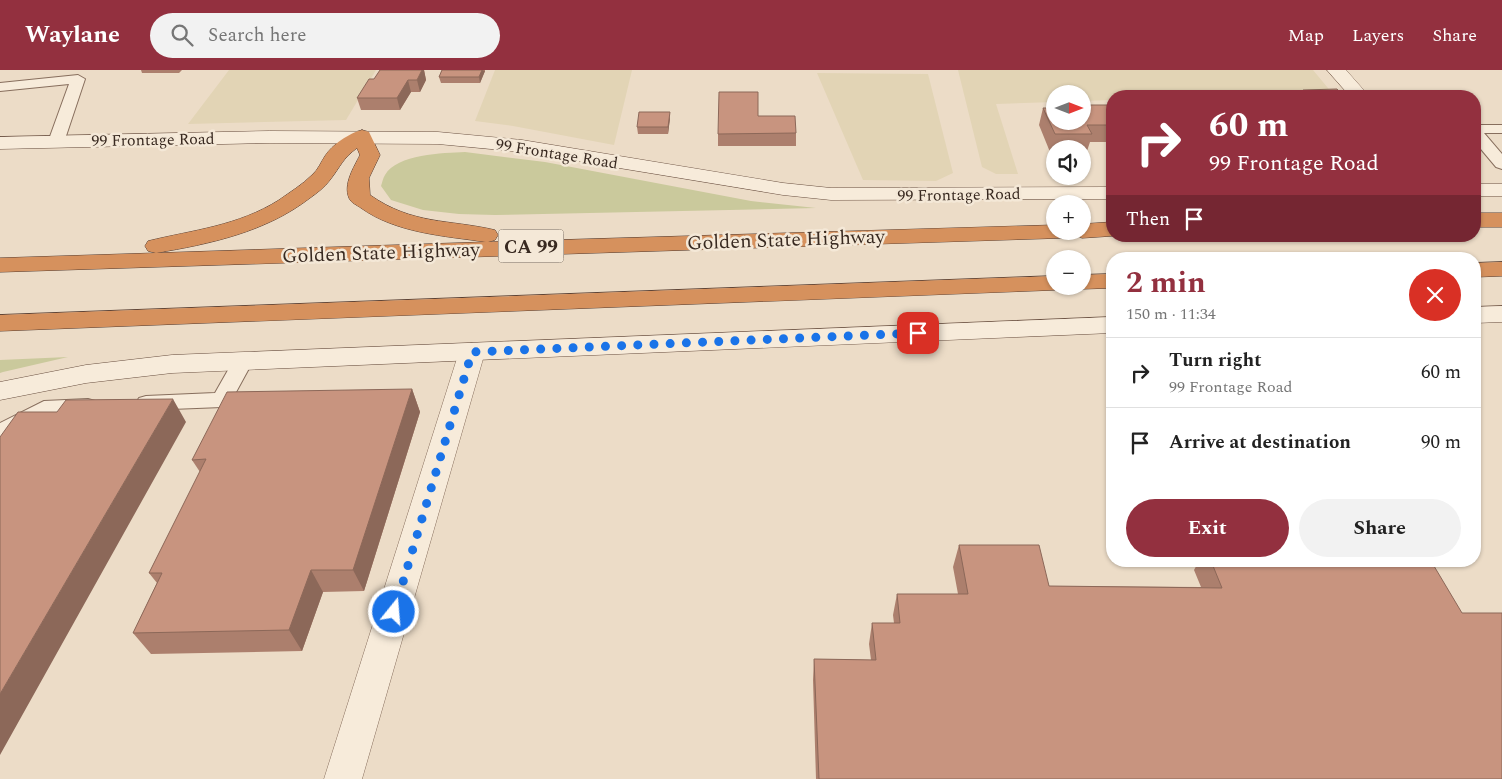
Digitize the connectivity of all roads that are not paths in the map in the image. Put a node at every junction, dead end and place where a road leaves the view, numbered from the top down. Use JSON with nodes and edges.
{"nodes":[{"id":1,"x":1336,"y":70,"type":"edge"},
{"id":2,"x":76,"y":75,"type":"edge"},
{"id":3,"x":0,"y":87,"type":"edge"},
{"id":4,"x":1354,"y":90,"type":"edge"},
{"id":5,"x":1502,"y":130,"type":"edge"},
{"id":6,"x":1481,"y":131,"type":"edge"},
{"id":7,"x":362,"y":136,"type":"junction"},
{"id":8,"x":1481,"y":138,"type":"edge"},
{"id":9,"x":56,"y":142,"type":"junction"},
{"id":10,"x":0,"y":143,"type":"edge"},
{"id":11,"x":1502,"y":164,"type":"edge"},
{"id":12,"x":1481,"y":190,"type":"edge"},
{"id":13,"x":1502,"y":190,"type":"edge"},
{"id":14,"x":1106,"y":193,"type":"edge"},
{"id":15,"x":1481,"y":220,"type":"edge"},
{"id":16,"x":1502,"y":220,"type":"edge"},
{"id":17,"x":1091,"y":230,"type":"edge"},
{"id":18,"x":1106,"y":230,"type":"edge"},
{"id":19,"x":1046,"y":232,"type":"edge"},
{"id":20,"x":555,"y":246,"type":"junction"},
{"id":21,"x":11,"y":265,"type":"edge"},
{"id":22,"x":1502,"y":269,"type":"edge"},
{"id":23,"x":1481,"y":270,"type":"edge"},
{"id":24,"x":1106,"y":281,"type":"edge"},
{"id":25,"x":1091,"y":282,"type":"edge"},
{"id":26,"x":1046,"y":283,"type":"edge"},
{"id":27,"x":1502,"y":314,"type":"edge"},
{"id":28,"x":1481,"y":315,"type":"edge"},
{"id":29,"x":109,"y":320,"type":"junction"},
{"id":30,"x":0,"y":323,"type":"edge"},
{"id":31,"x":1106,"y":325,"type":"edge"},
{"id":32,"x":0,"y":331,"type":"edge"},
{"id":33,"x":472,"y":352,"type":"junction"},
{"id":34,"x":243,"y":361,"type":"junction"},
{"id":35,"x":0,"y":391,"type":"edge"},
{"id":36,"x":0,"y":434,"type":"edge"},
{"id":37,"x":343,"y":779,"type":"edge"}],
"edges":[{"from":1,"to":4,"type":"street"},
{"from":2,"to":3,"type":"lane"},
{"from":2,"to":9,"type":"lane"},
{"from":5,"to":6,"type":"lane"},
{"from":7,"to":9,"type":"street","name":"99 Frontage Road"},
{"from":7,"to":14,"type":"street","name":"99 Frontage Road"},
{"from":7,"to":20,"type":"highway"},
{"from":7,"to":21,"type":"highway"},
{"from":8,"to":11,"type":"lane"},
{"from":9,"to":10,"type":"street","name":"99 Frontage Road"},
{"from":12,"to":13,"type":"street"},
{"from":15,"to":16,"type":"highway"},
{"from":17,"to":18,"type":"highway"},
{"from":19,"to":20,"type":"highway","name":"Golden State Highway","number":"CA 99"},
{"from":20,"to":21,"type":"highway","name":"Golden State Highway","number":"CA 99"},
{"from":22,"to":23,"type":"highway"},
{"from":24,"to":25,"type":"highway"},
{"from":26,"to":29,"type":"highway"},
{"from":27,"to":28,"type":"street"},
{"from":29,"to":30,"type":"highway"},
{"from":29,"to":32,"type":"highway"},
{"from":31,"to":33,"type":"street"},
{"from":33,"to":34,"type":"street"},
{"from":33,"to":37,"type":"street"},
{"from":34,"to":35,"type":"street"},
{"from":34,"to":36,"type":"lane"}]}
